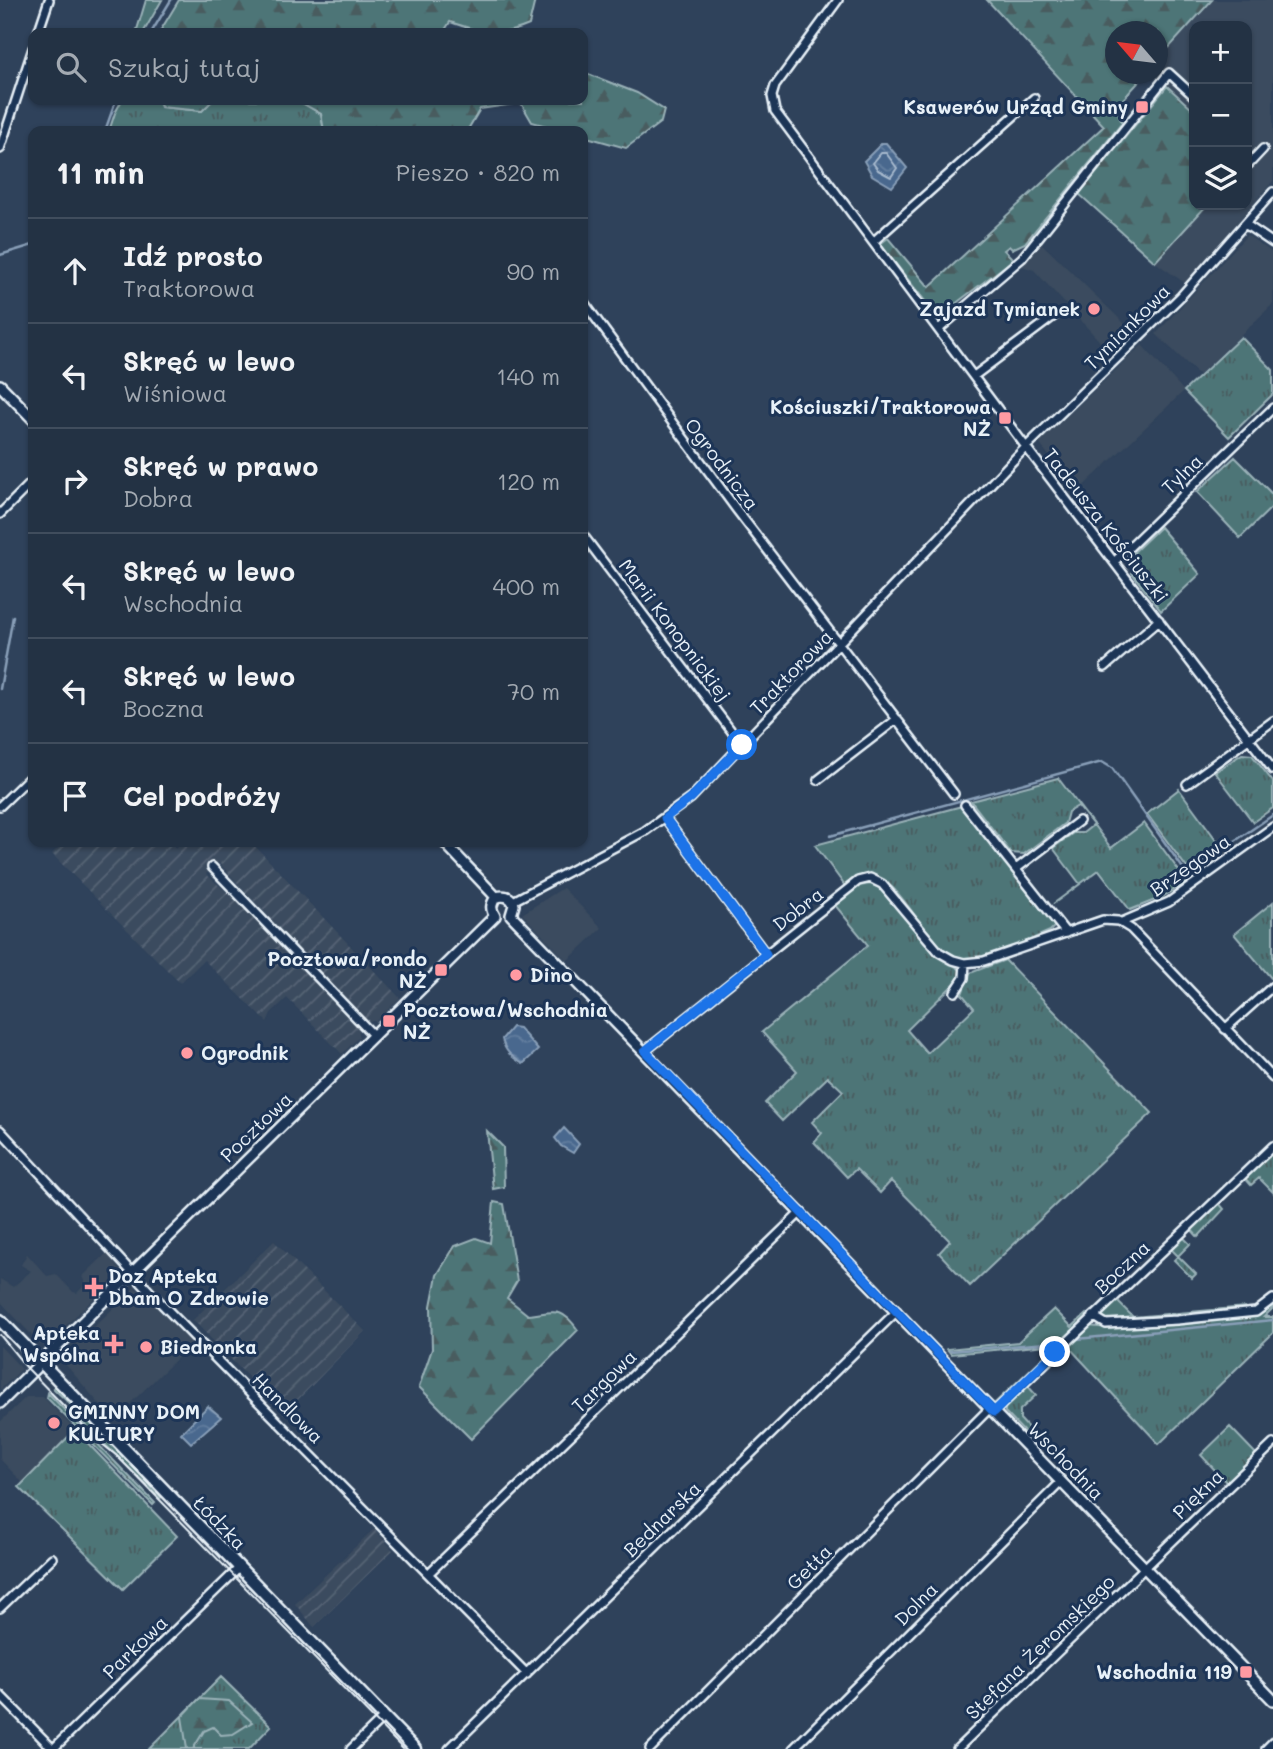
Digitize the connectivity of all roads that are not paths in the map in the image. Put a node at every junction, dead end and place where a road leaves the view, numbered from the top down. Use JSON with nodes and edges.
{"nodes":[{"id":1,"x":49,"y":0,"type":"edge"},
{"id":2,"x":838,"y":0,"type":"edge"},
{"id":3,"x":40,"y":28,"type":"edge"},
{"id":4,"x":28,"y":63,"type":"edge"},
{"id":5,"x":1189,"y":91,"type":"edge"},
{"id":6,"x":1034,"y":98,"type":"dead end"},
{"id":7,"x":0,"y":149,"type":"edge"},
{"id":8,"x":1263,"y":149,"type":"dead end"},
{"id":9,"x":1252,"y":160,"type":"edge"},
{"id":10,"x":1273,"y":192,"type":"edge"},
{"id":11,"x":1245,"y":224,"type":"junction"},
{"id":12,"x":873,"y":242,"type":"junction"},
{"id":13,"x":1273,"y":243,"type":"edge"},
{"id":14,"x":588,"y":308,"type":"edge"},
{"id":15,"x":1054,"y":316,"type":"dead end"},
{"id":16,"x":939,"y":329,"type":"junction"},
{"id":17,"x":974,"y":376,"type":"junction"},
{"id":18,"x":0,"y":385,"type":"edge"},
{"id":19,"x":1273,"y":408,"type":"edge"},
{"id":20,"x":28,"y":414,"type":"edge"},
{"id":21,"x":1026,"y":447,"type":"junction"},
{"id":22,"x":28,"y":486,"type":"edge"},
{"id":23,"x":0,"y":513,"type":"edge"},
{"id":24,"x":588,"y":542,"type":"edge"},
{"id":25,"x":1114,"y":562,"type":"junction"},
{"id":26,"x":1159,"y":620,"type":"junction"},
{"id":27,"x":839,"y":644,"type":"junction"},
{"id":28,"x":1105,"y":667,"type":"dead end"},
{"id":29,"x":897,"y":719,"type":"junction"},
{"id":30,"x":1273,"y":721,"type":"edge"},
{"id":31,"x":1250,"y":740,"type":"junction"},
{"id":32,"x":742,"y":745,"type":"junction"},
{"id":33,"x":1273,"y":770,"type":"edge"},
{"id":34,"x":28,"y":779,"type":"edge"},
{"id":35,"x":818,"y":780,"type":"dead end"},
{"id":36,"x":1187,"y":784,"type":"dead end"},
{"id":37,"x":954,"y":794,"type":"dead end"},
{"id":38,"x":965,"y":805,"type":"dead end"},
{"id":39,"x":0,"y":806,"type":"edge"},
{"id":40,"x":665,"y":818,"type":"junction"},
{"id":41,"x":1079,"y":821,"type":"dead end"},
{"id":42,"x":1273,"y":827,"type":"edge"},
{"id":43,"x":449,"y":847,"type":"edge"},
{"id":44,"x":212,"y":867,"type":"dead end"},
{"id":45,"x":1016,"y":869,"type":"junction"},
{"id":46,"x":496,"y":897,"type":"junction"},
{"id":47,"x":513,"y":901,"type":"junction"},
{"id":48,"x":511,"y":915,"type":"junction"},
{"id":49,"x":495,"y":916,"type":"junction"},
{"id":50,"x":1122,"y":922,"type":"junction"},
{"id":51,"x":1066,"y":933,"type":"junction"},
{"id":52,"x":766,"y":954,"type":"junction"},
{"id":53,"x":965,"y":963,"type":"junction"},
{"id":54,"x":1273,"y":986,"type":"edge"},
{"id":55,"x":955,"y":992,"type":"dead end"},
{"id":56,"x":1226,"y":1029,"type":"junction"},
{"id":57,"x":374,"y":1036,"type":"junction"},
{"id":58,"x":645,"y":1051,"type":"junction"},
{"id":59,"x":1273,"y":1078,"type":"edge"},
{"id":60,"x":0,"y":1130,"type":"edge"},
{"id":61,"x":1273,"y":1146,"type":"edge"},
{"id":62,"x":801,"y":1212,"type":"junction"},
{"id":63,"x":132,"y":1272,"type":"junction"},
{"id":64,"x":1273,"y":1299,"type":"edge"},
{"id":65,"x":897,"y":1311,"type":"junction"},
{"id":66,"x":1093,"y":1316,"type":"junction"},
{"id":67,"x":0,"y":1320,"type":"edge"},
{"id":68,"x":41,"y":1362,"type":"junction"},
{"id":69,"x":0,"y":1403,"type":"edge"},
{"id":70,"x":992,"y":1410,"type":"junction"},
{"id":71,"x":1273,"y":1444,"type":"edge"},
{"id":72,"x":1061,"y":1482,"type":"junction"},
{"id":73,"x":52,"y":1558,"type":"dead end"},
{"id":74,"x":1145,"y":1567,"type":"junction"},
{"id":75,"x":239,"y":1568,"type":"junction"},
{"id":76,"x":429,"y":1573,"type":"junction"},
{"id":77,"x":0,"y":1608,"type":"edge"},
{"id":78,"x":527,"y":1674,"type":"junction"},
{"id":79,"x":0,"y":1695,"type":"edge"},
{"id":80,"x":1273,"y":1700,"type":"edge"},
{"id":81,"x":384,"y":1717,"type":"junction"},
{"id":82,"x":1273,"y":1742,"type":"edge"},
{"id":83,"x":53,"y":1749,"type":"edge"},
{"id":84,"x":351,"y":1749,"type":"edge"},
{"id":85,"x":415,"y":1749,"type":"edge"},
{"id":86,"x":449,"y":1749,"type":"edge"},
{"id":87,"x":649,"y":1749,"type":"edge"},
{"id":88,"x":793,"y":1749,"type":"edge"},
{"id":89,"x":957,"y":1749,"type":"edge"},
{"id":90,"x":1266,"y":1749,"type":"edge"}],
"edges":[{"from":1,"to":3,"type":"street"},
{"from":2,"to":12,"type":"street","name":"Tadeusza Kościuszki"},
{"from":4,"to":7,"type":"street"},
{"from":5,"to":16,"type":"street"},
{"from":6,"to":12,"type":"street"},
{"from":8,"to":9,"type":"street"},
{"from":10,"to":11,"type":"street","name":"Tymiankowa"},
{"from":11,"to":13,"type":"street"},
{"from":11,"to":21,"type":"street","name":"Tymiankowa"},
{"from":12,"to":16,"type":"street","name":"Tadeusza Kościuszki"},
{"from":14,"to":27,"type":"street","name":"Ogrodnicza"},
{"from":15,"to":17,"type":"street"},
{"from":16,"to":17,"type":"street","name":"Tadeusza Kościuszki"},
{"from":17,"to":21,"type":"street","name":"Tadeusza Kościuszki"},
{"from":18,"to":20,"type":"street"},
{"from":19,"to":25,"type":"street","name":"Tylna"},
{"from":21,"to":25,"type":"street","name":"Tadeusza Kościuszki"},
{"from":21,"to":27,"type":"street","name":"Traktorowa"},
{"from":22,"to":23,"type":"street"},
{"from":24,"to":32,"type":"street","name":"Marii Konopnickiej"},
{"from":25,"to":26,"type":"street","name":"Tadeusza Kościuszki"},
{"from":26,"to":28,"type":"street"},
{"from":26,"to":31,"type":"street","name":"Tadeusza Kościuszki"},
{"from":27,"to":29,"type":"street","name":"Ogrodnicza"},
{"from":27,"to":32,"type":"street","name":"Traktorowa"},
{"from":29,"to":35,"type":"street"},
{"from":29,"to":37,"type":"street","name":"Ogrodnicza"},
{"from":30,"to":31,"type":"street"},
{"from":31,"to":33,"type":"street","name":"Tadeusza Kościuszki"},
{"from":31,"to":36,"type":"street"},
{"from":32,"to":40,"type":"street","name":"Traktorowa"},
{"from":34,"to":39,"type":"street"},
{"from":38,"to":45,"type":"street"},
{"from":40,"to":47,"type":"street","name":"Traktorowa"},
{"from":40,"to":52,"type":"street"},
{"from":41,"to":45,"type":"street"},
{"from":42,"to":50,"type":"street","name":"Brzegowa"},
{"from":43,"to":46,"type":"street"},
{"from":44,"to":57,"type":"street"},
{"from":45,"to":51,"type":"street"},
{"from":46,"to":47,"type":"street"},
{"from":46,"to":49,"type":"street"},
{"from":47,"to":48,"type":"street"},
{"from":48,"to":49,"type":"street"},
{"from":48,"to":58,"type":"street","name":"Wschodnia"},
{"from":49,"to":57,"type":"street","name":"Pocztowa"},
{"from":50,"to":51,"type":"street"},
{"from":50,"to":56,"type":"street"},
{"from":51,"to":53,"type":"street"},
{"from":52,"to":53,"type":"street","name":"Dobra"},
{"from":52,"to":58,"type":"street","name":"Dobra"},
{"from":53,"to":55,"type":"street"},
{"from":54,"to":56,"type":"street"},
{"from":56,"to":59,"type":"street"},
{"from":57,"to":63,"type":"street","name":"Pocztowa"},
{"from":58,"to":62,"type":"street","name":"Wschodnia"},
{"from":60,"to":63,"type":"street","name":"Handlowa"},
{"from":61,"to":66,"type":"street","name":"Boczna"},
{"from":62,"to":65,"type":"street","name":"Wschodnia"},
{"from":62,"to":76,"type":"street","name":"Targowa"},
{"from":63,"to":68,"type":"street","name":"Pocztowa"},
{"from":63,"to":76,"type":"street","name":"Handlowa"},
{"from":64,"to":66,"type":"street"},
{"from":65,"to":70,"type":"street","name":"Wschodnia"},
{"from":65,"to":78,"type":"street","name":"Bednarska"},
{"from":66,"to":70,"type":"street","name":"Boczna"},
{"from":67,"to":68,"type":"main road","name":"Łódzka"},
{"from":68,"to":69,"type":"street","name":"Pocztowa"},
{"from":68,"to":75,"type":"main road","name":"Łódzka"},
{"from":70,"to":72,"type":"street","name":"Wschodnia"},
{"from":70,"to":87,"type":"street","name":"Getta"},
{"from":71,"to":74,"type":"street","name":"Piękna"},
{"from":72,"to":74,"type":"street","name":"Wschodnia"},
{"from":72,"to":88,"type":"street","name":"Dolna"},
{"from":73,"to":77,"type":"street"},
{"from":74,"to":80,"type":"street","name":"Wschodnia"},
{"from":74,"to":89,"type":"street","name":"Stefana Żeromskiego"},
{"from":75,"to":81,"type":"main road","name":"Łódzka"},
{"from":75,"to":83,"type":"street","name":"Parkowa"},
{"from":76,"to":78,"type":"street","name":"Handlowa"},
{"from":78,"to":86,"type":"street","name":"Bednarska"},
{"from":79,"to":83,"type":"street"},
{"from":81,"to":84,"type":"street"},
{"from":81,"to":85,"type":"main road","name":"Łódzka"},
{"from":82,"to":90,"type":"street"}]}
